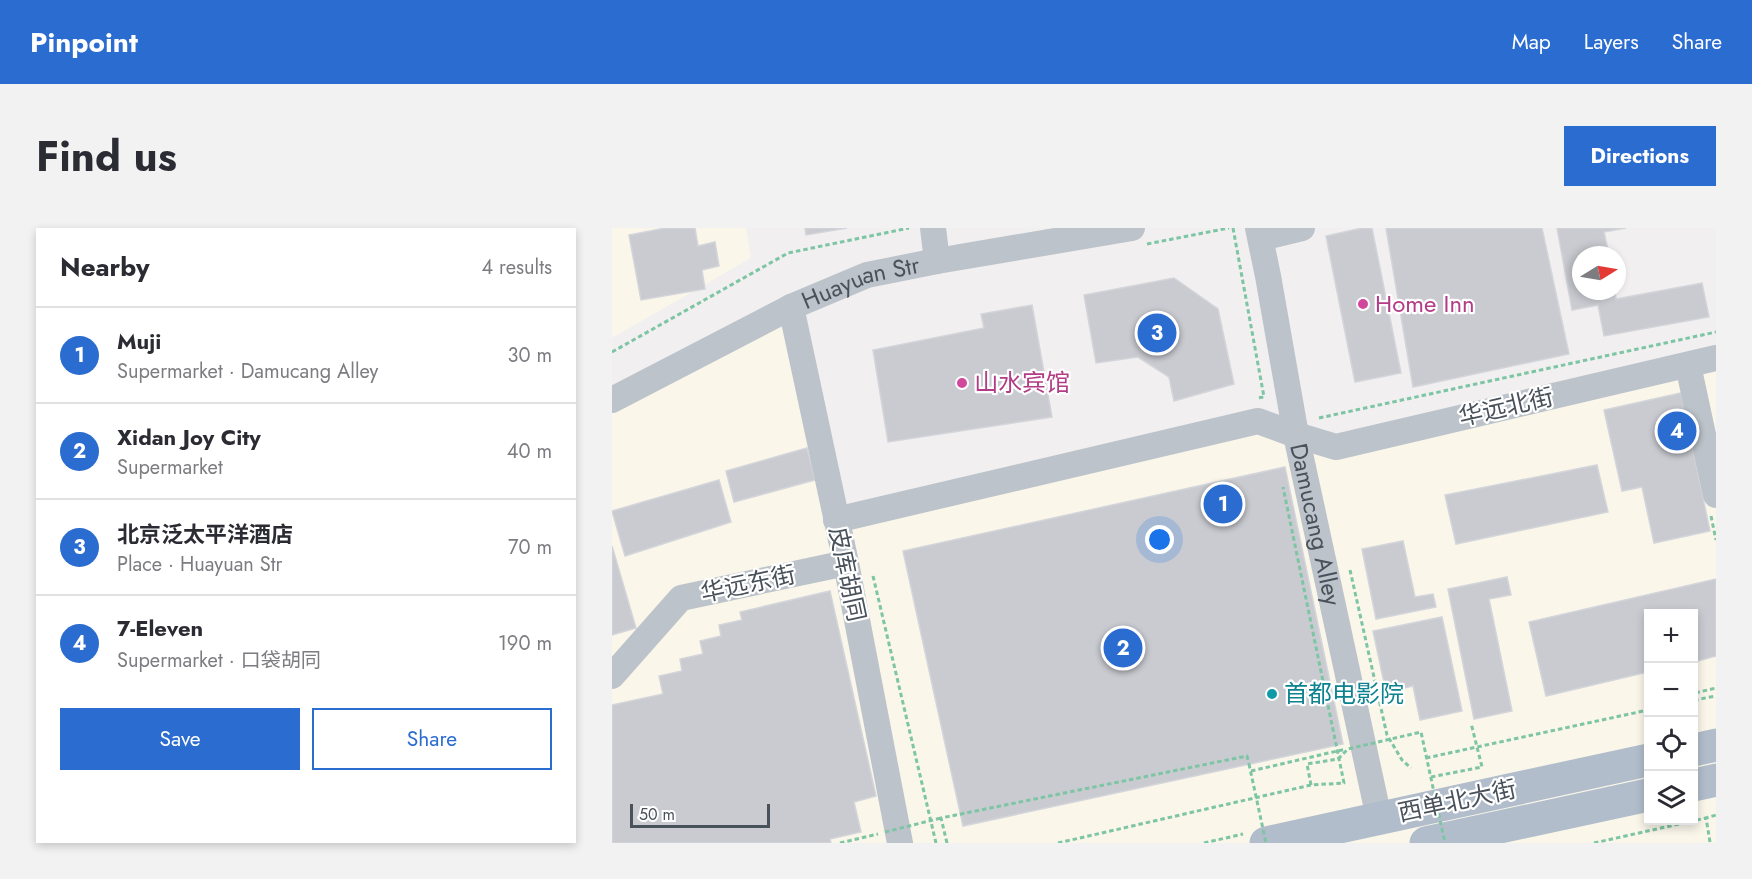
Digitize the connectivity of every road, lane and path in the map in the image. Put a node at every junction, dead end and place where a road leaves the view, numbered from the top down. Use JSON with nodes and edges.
{"nodes":[{"id":1,"x":909,"y":228,"type":"edge"},
{"id":2,"x":933,"y":228,"type":"edge"},
{"id":3,"x":1132,"y":228,"type":"edge"},
{"id":4,"x":1233,"y":228,"type":"edge"},
{"id":5,"x":1302,"y":228,"type":"edge"},
{"id":6,"x":1259,"y":233,"type":"edge"},
{"id":7,"x":937,"y":261,"type":"junction"},
{"id":8,"x":791,"y":307,"type":"junction"},
{"id":9,"x":1716,"y":332,"type":"edge"},
{"id":10,"x":612,"y":352,"type":"edge"},
{"id":11,"x":1716,"y":358,"type":"edge"},
{"id":12,"x":1688,"y":364,"type":"junction"},
{"id":13,"x":1264,"y":397,"type":"dead end"},
{"id":14,"x":612,"y":400,"type":"edge"},
{"id":15,"x":1315,"y":419,"type":"dead end"},
{"id":16,"x":1296,"y":435,"type":"junction"},
{"id":17,"x":1281,"y":477,"type":"dead end"},
{"id":18,"x":1713,"y":501,"type":"edge"},
{"id":19,"x":836,"y":520,"type":"junction"},
{"id":20,"x":1716,"y":540,"type":"edge"},
{"id":21,"x":1348,"y":562,"type":"dead end"},
{"id":22,"x":846,"y":563,"type":"junction"},
{"id":23,"x":872,"y":574,"type":"dead end"},
{"id":24,"x":612,"y":676,"type":"edge"},
{"id":25,"x":1716,"y":688,"type":"edge"},
{"id":26,"x":1698,"y":692,"type":"edge"},
{"id":27,"x":1716,"y":696,"type":"edge"},
{"id":28,"x":1698,"y":699,"type":"edge"},
{"id":29,"x":1644,"y":711,"type":"edge"},
{"id":30,"x":1471,"y":723,"type":"dead end"},
{"id":31,"x":1716,"y":745,"type":"edge"},
{"id":32,"x":1348,"y":749,"type":"junction"},
{"id":33,"x":1698,"y":749,"type":"edge"},
{"id":34,"x":1426,"y":758,"type":"junction"},
{"id":35,"x":1338,"y":759,"type":"junction"},
{"id":36,"x":1644,"y":761,"type":"edge"},
{"id":37,"x":1411,"y":768,"type":"dead end"},
{"id":38,"x":1251,"y":771,"type":"junction"},
{"id":39,"x":1431,"y":777,"type":"junction"},
{"id":40,"x":1716,"y":780,"type":"edge"},
{"id":41,"x":1698,"y":784,"type":"edge"},
{"id":42,"x":1311,"y":785,"type":"junction"},
{"id":43,"x":1644,"y":796,"type":"edge"},
{"id":44,"x":1716,"y":815,"type":"edge"},
{"id":45,"x":941,"y":818,"type":"junction"},
{"id":46,"x":1379,"y":818,"type":"junction"},
{"id":47,"x":1706,"y":818,"type":"junction"},
{"id":48,"x":1710,"y":842,"type":"edge"},
{"id":49,"x":840,"y":843,"type":"edge"},
{"id":50,"x":900,"y":843,"type":"edge"},
{"id":51,"x":936,"y":843,"type":"edge"},
{"id":52,"x":947,"y":843,"type":"edge"},
{"id":53,"x":1058,"y":843,"type":"edge"},
{"id":54,"x":1266,"y":843,"type":"edge"},
{"id":55,"x":1426,"y":843,"type":"edge"},
{"id":56,"x":1446,"y":843,"type":"edge"},
{"id":57,"x":1594,"y":843,"type":"edge"}],
"edges":[{"from":1,"to":10,"type":"path"},
{"from":2,"to":7,"type":"street"},
{"from":3,"to":7,"type":"street","name":"Huayuan Str"},
{"from":4,"to":13,"type":"path"},
{"from":5,"to":6,"type":"street"},
{"from":6,"to":16,"type":"street","name":"Damucang Alley"},
{"from":7,"to":8,"type":"street","name":"Huayuan Str"},
{"from":8,"to":14,"type":"street","name":"Huayuan Str"},
{"from":8,"to":19,"type":"street","name":"皮库胡同"},
{"from":9,"to":15,"type":"path"},
{"from":11,"to":12,"type":"street","name":"华远北街"},
{"from":12,"to":16,"type":"street","name":"华远北街"},
{"from":12,"to":18,"type":"street"},
{"from":16,"to":19,"type":"street","name":"华远北街"},
{"from":16,"to":46,"type":"street","name":"Damucang Alley"},
{"from":17,"to":35,"type":"path"},
{"from":18,"to":20,"type":"path"},
{"from":19,"to":22,"type":"street","name":"皮库胡同"},
{"from":21,"to":37,"type":"path"},
{"from":22,"to":24,"type":"street","name":"华远东街"},
{"from":22,"to":50,"type":"street","name":"皮库胡同"},
{"from":23,"to":51,"type":"path"},
{"from":25,"to":26,"type":"path"},
{"from":27,"to":28,"type":"path"},
{"from":29,"to":34,"type":"path","bridge":true},
{"from":30,"to":39,"type":"path"},
{"from":31,"to":33,"type":"main road"},
{"from":32,"to":34,"type":"path","bridge":true},
{"from":32,"to":35,"type":"path","bridge":true},
{"from":32,"to":38,"type":"path","bridge":true},
{"from":34,"to":39,"type":"path","bridge":true},
{"from":35,"to":42,"type":"path"},
{"from":35,"to":42,"type":"path"},
{"from":36,"to":46,"type":"main road","name":"西单北大街"},
{"from":38,"to":45,"type":"path","bridge":true},
{"from":38,"to":54,"type":"path","bridge":true},
{"from":39,"to":56,"type":"path","bridge":true},
{"from":40,"to":41,"type":"main road"},
{"from":42,"to":53,"type":"path"},
{"from":43,"to":55,"type":"main road"},
{"from":44,"to":47,"type":"path"},
{"from":45,"to":49,"type":"path","bridge":true},
{"from":45,"to":52,"type":"path"},
{"from":46,"to":54,"type":"main road","name":"西单北大街"},
{"from":47,"to":48,"type":"path"},
{"from":47,"to":57,"type":"path"}]}
